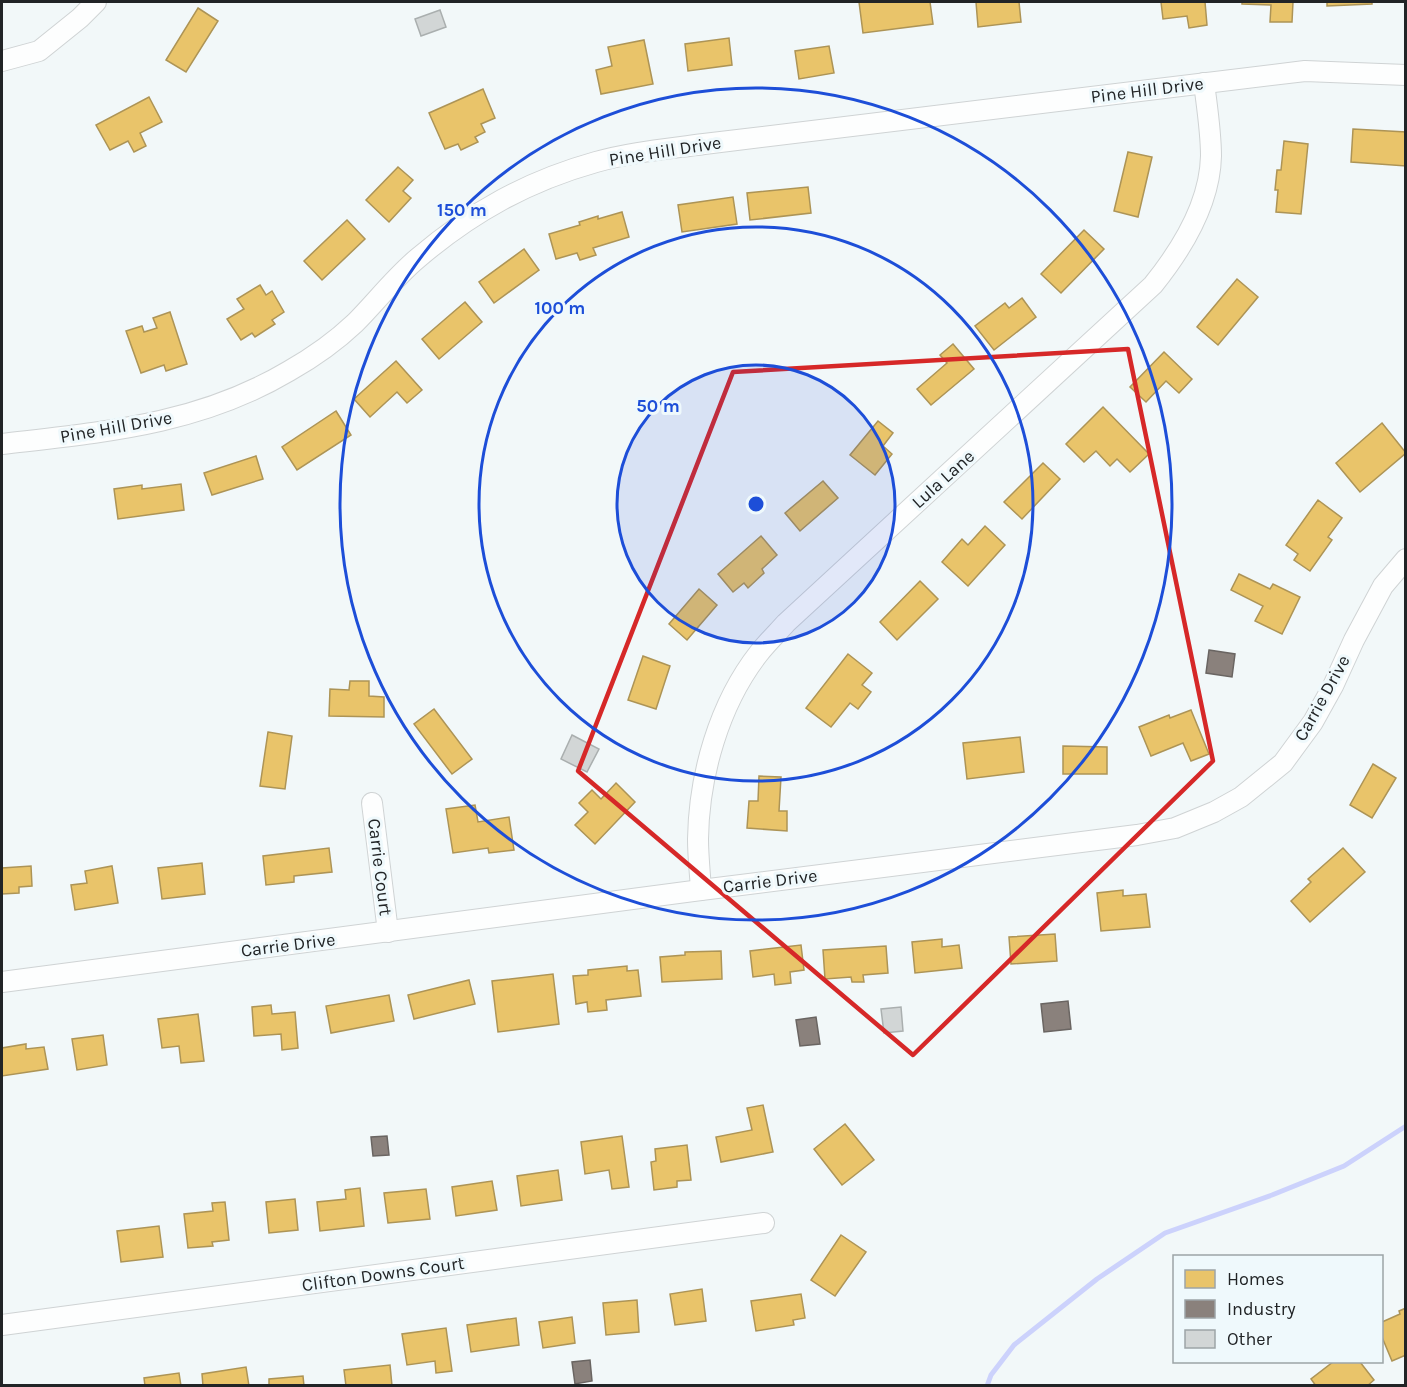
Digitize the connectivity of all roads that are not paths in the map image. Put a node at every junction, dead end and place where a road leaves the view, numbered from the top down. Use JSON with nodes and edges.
{"nodes":[{"id":1,"x":96,"y":2,"type":"edge"},
{"id":2,"x":2,"y":61,"type":"edge"},
{"id":3,"x":1406,"y":75,"type":"edge"},
{"id":4,"x":1204,"y":83,"type":"junction"},
{"id":5,"x":2,"y":444,"type":"edge"},
{"id":6,"x":1406,"y":559,"type":"edge"},
{"id":7,"x":372,"y":803,"type":"dead end"},
{"id":8,"x":701,"y":890,"type":"junction"},
{"id":9,"x":388,"y":932,"type":"junction"},
{"id":10,"x":2,"y":982,"type":"edge"},
{"id":11,"x":764,"y":1223,"type":"dead end"},
{"id":12,"x":2,"y":1325,"type":"edge"}],
"edges":[{"from":1,"to":2,"type":"street"},
{"from":3,"to":4,"type":"street","name":"Pine Hill Drive"},
{"from":4,"to":5,"type":"street","name":"Pine Hill Drive"},
{"from":4,"to":8,"type":"street","name":"Lula Lane"},
{"from":6,"to":8,"type":"street","name":"Carrie Drive"},
{"from":7,"to":9,"type":"street","name":"Carrie Court"},
{"from":8,"to":9,"type":"street","name":"Carrie Drive"},
{"from":9,"to":10,"type":"street","name":"Carrie Drive"},
{"from":11,"to":12,"type":"street","name":"Clifton Downs Court"}]}
